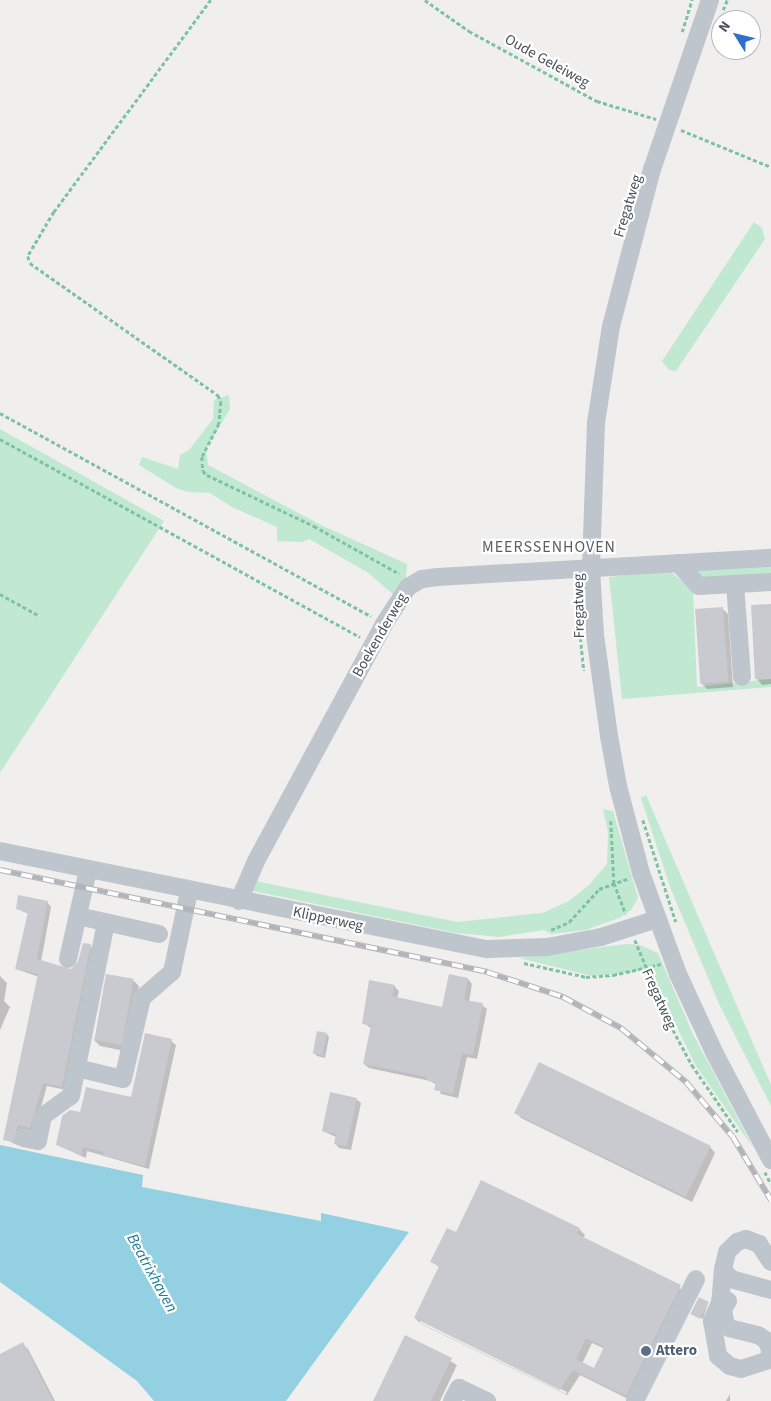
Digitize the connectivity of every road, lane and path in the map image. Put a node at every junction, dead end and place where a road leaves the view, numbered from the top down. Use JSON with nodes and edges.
{"nodes":[{"id":1,"x":210,"y":0,"type":"edge"},
{"id":2,"x":425,"y":0,"type":"edge"},
{"id":3,"x":692,"y":0,"type":"edge"},
{"id":4,"x":710,"y":0,"type":"edge"},
{"id":5,"x":681,"y":36,"type":"dead end"},
{"id":6,"x":658,"y":120,"type":"junction"},
{"id":7,"x":771,"y":167,"type":"edge"},
{"id":8,"x":0,"y":413,"type":"edge"},
{"id":9,"x":0,"y":440,"type":"edge"},
{"id":10,"x":771,"y":558,"type":"edge"},
{"id":11,"x":678,"y":564,"type":"junction"},
{"id":12,"x":591,"y":569,"type":"junction"},
{"id":13,"x":771,"y":582,"type":"edge"},
{"id":14,"x":413,"y":584,"type":"junction"},
{"id":15,"x":735,"y":584,"type":"junction"},
{"id":16,"x":0,"y":594,"type":"edge"},
{"id":17,"x":578,"y":610,"type":"dead end"},
{"id":18,"x":38,"y":615,"type":"dead end"},
{"id":19,"x":384,"y":624,"type":"junction"},
{"id":20,"x":374,"y":645,"type":"junction"},
{"id":21,"x":742,"y":677,"type":"dead end"},
{"id":22,"x":585,"y":681,"type":"dead end"},
{"id":23,"x":611,"y":820,"type":"dead end"},
{"id":24,"x":0,"y":851,"type":"edge"},
{"id":25,"x":88,"y":870,"type":"junction"},
{"id":26,"x":614,"y":883,"type":"junction"},
{"id":27,"x":189,"y":891,"type":"junction"},
{"id":28,"x":239,"y":901,"type":"junction"},
{"id":29,"x":78,"y":916,"type":"junction"},
{"id":30,"x":657,"y":919,"type":"junction"},
{"id":31,"x":106,"y":922,"type":"junction"},
{"id":32,"x":630,"y":926,"type":"junction"},
{"id":33,"x":548,"y":931,"type":"dead end"},
{"id":34,"x":159,"y":934,"type":"dead end"},
{"id":35,"x":504,"y":950,"type":"junction"},
{"id":36,"x":68,"y":959,"type":"dead end"},
{"id":37,"x":673,"y":960,"type":"junction"},
{"id":38,"x":645,"y":969,"type":"junction"},
{"id":39,"x":77,"y":1068,"type":"junction"},
{"id":40,"x":739,"y":1133,"type":"dead end"},
{"id":41,"x":23,"y":1138,"type":"dead end"},
{"id":42,"x":767,"y":1165,"type":"edge"},
{"id":43,"x":771,"y":1184,"type":"edge"},
{"id":44,"x":771,"y":1262,"type":"edge"},
{"id":45,"x":723,"y":1270,"type":"junction"},
{"id":46,"x":696,"y":1278,"type":"dead end"},
{"id":47,"x":747,"y":1284,"type":"junction"},
{"id":48,"x":771,"y":1290,"type":"edge"},
{"id":49,"x":771,"y":1354,"type":"edge"},
{"id":50,"x":452,"y":1401,"type":"edge"},
{"id":51,"x":487,"y":1401,"type":"edge"},
{"id":52,"x":635,"y":1401,"type":"edge"}],
"edges":[{"from":1,"to":14,"type":"path"},
{"from":2,"to":6,"type":"path","name":"Oude Geleiweg"},
{"from":3,"to":5,"type":"path"},
{"from":4,"to":6,"type":"street","name":"Fregatweg"},
{"from":6,"to":7,"type":"path","name":"Oude Geleiweg"},
{"from":6,"to":12,"type":"street","name":"Fregatweg"},
{"from":8,"to":19,"type":"path"},
{"from":9,"to":20,"type":"path"},
{"from":10,"to":11,"type":"street","name":"Boekenderweg"},
{"from":11,"to":12,"type":"street","name":"Boekenderweg"},
{"from":11,"to":15,"type":"street"},
{"from":12,"to":14,"type":"street","name":"Boekenderweg"},
{"from":12,"to":30,"type":"street","name":"Fregatweg"},
{"from":13,"to":15,"type":"street"},
{"from":14,"to":19,"type":"street","name":"Boekenderweg"},
{"from":15,"to":21,"type":"street"},
{"from":16,"to":18,"type":"path"},
{"from":17,"to":22,"type":"path","name":"Fregatweg"},
{"from":19,"to":20,"type":"street","name":"Boekenderweg"},
{"from":20,"to":28,"type":"street","name":"Boekenderweg"},
{"from":23,"to":26,"type":"path","name":"Fregatweg"},
{"from":24,"to":25,"type":"street","name":"Klipperweg"},
{"from":25,"to":27,"type":"street","name":"Klipperweg"},
{"from":25,"to":29,"type":"street"},
{"from":26,"to":32,"type":"path","name":"Fregatweg"},
{"from":26,"to":33,"type":"path"},
{"from":27,"to":28,"type":"street","name":"Klipperweg"},
{"from":27,"to":39,"type":"street"},
{"from":28,"to":35,"type":"street","name":"Klipperweg"},
{"from":29,"to":31,"type":"street"},
{"from":29,"to":36,"type":"street"},
{"from":30,"to":32,"type":"street","name":"Klipperweg"},
{"from":30,"to":37,"type":"street","name":"Fregatweg"},
{"from":31,"to":34,"type":"street"},
{"from":31,"to":39,"type":"street"},
{"from":32,"to":35,"type":"street","name":"Klipperweg"},
{"from":32,"to":38,"type":"path","name":"Fregatweg"},
{"from":35,"to":38,"type":"path"},
{"from":37,"to":38,"type":"path"},
{"from":37,"to":42,"type":"street","name":"Fregatweg"},
{"from":38,"to":40,"type":"path","name":"Fregatweg"},
{"from":39,"to":41,"type":"street"},
{"from":42,"to":43,"type":"path"},
{"from":44,"to":45,"type":"street"},
{"from":45,"to":47,"type":"street"},
{"from":45,"to":49,"type":"street"},
{"from":46,"to":52,"type":"street"},
{"from":47,"to":48,"type":"street"},
{"from":47,"to":49,"type":"street"},
{"from":50,"to":51,"type":"street"}]}
